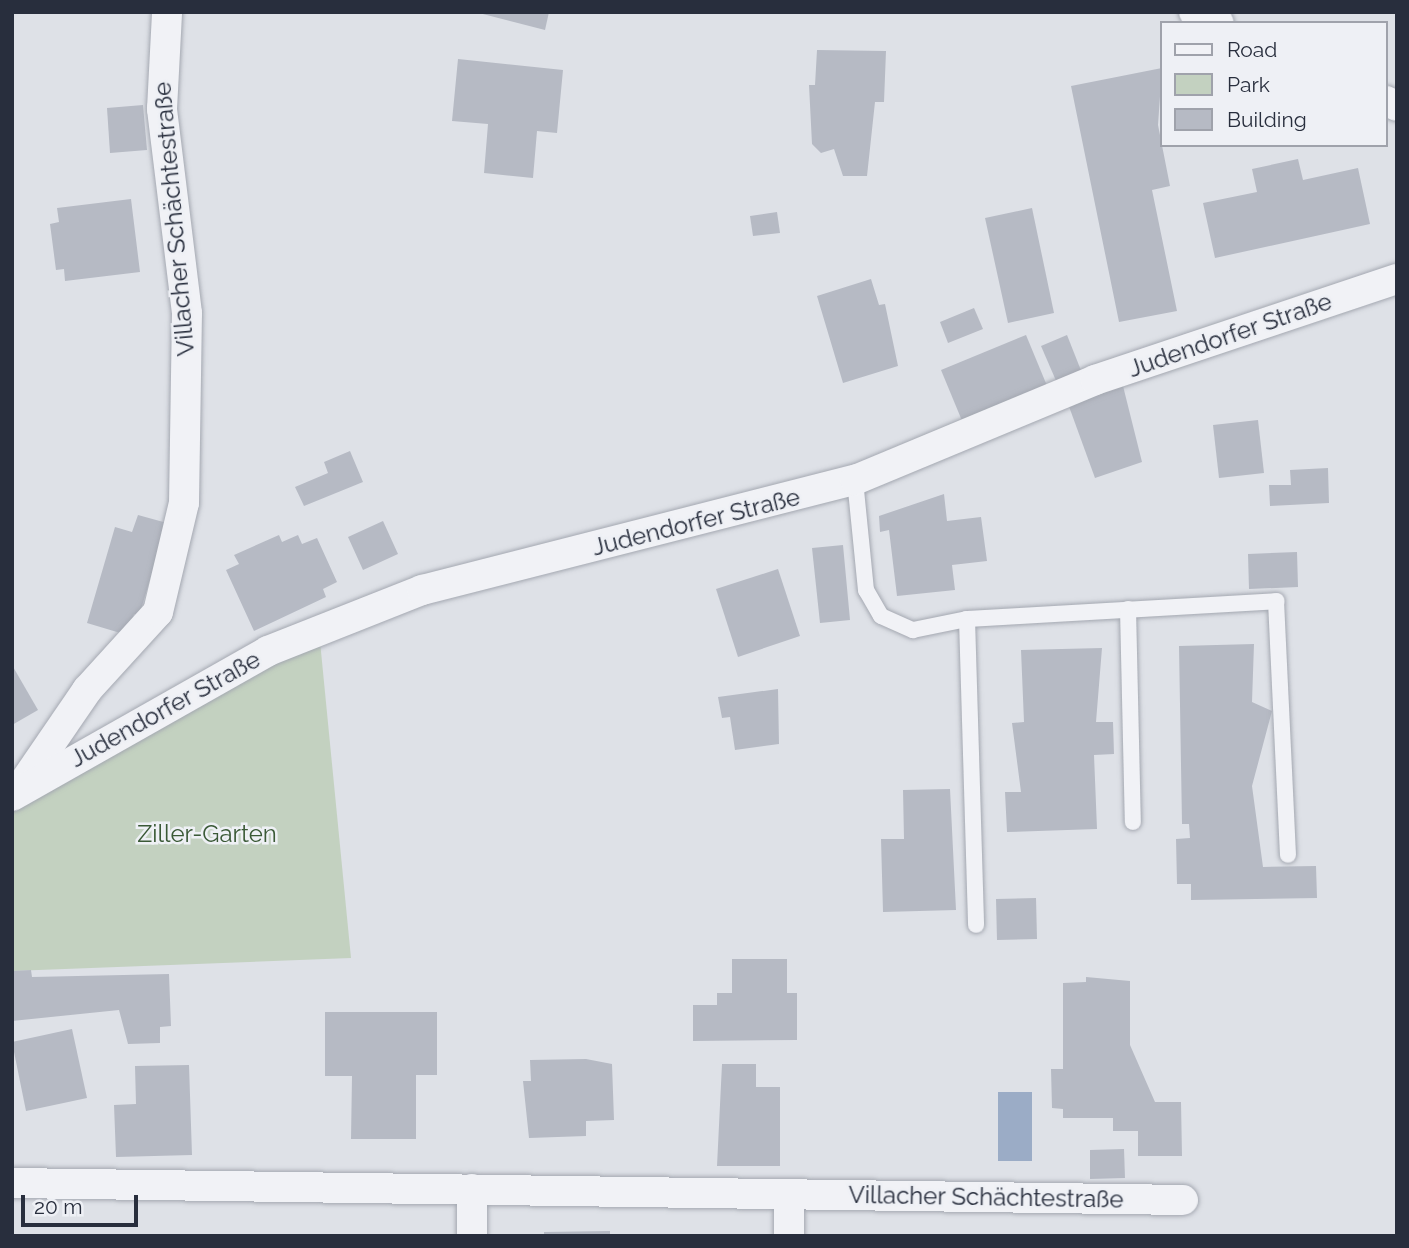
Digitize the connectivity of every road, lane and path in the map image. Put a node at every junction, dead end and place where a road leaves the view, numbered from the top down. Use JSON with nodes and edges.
{"nodes":[{"id":1,"x":167,"y":12,"type":"edge"},
{"id":2,"x":1194,"y":12,"type":"edge"},
{"id":3,"x":1214,"y":21,"type":"edge"},
{"id":4,"x":1397,"y":279,"type":"edge"},
{"id":5,"x":855,"y":480,"type":"junction"},
{"id":6,"x":1128,"y":609,"type":"junction"},
{"id":7,"x":967,"y":619,"type":"junction"},
{"id":8,"x":14,"y":795,"type":"edge"},
{"id":9,"x":1133,"y":822,"type":"dead end"},
{"id":10,"x":1287,"y":856,"type":"dead end"},
{"id":11,"x":976,"y":925,"type":"dead end"},
{"id":12,"x":12,"y":1183,"type":"edge"},
{"id":13,"x":472,"y":1189,"type":"junction"},
{"id":14,"x":789,"y":1194,"type":"junction"},
{"id":15,"x":1183,"y":1200,"type":"dead end"},
{"id":16,"x":472,"y":1236,"type":"edge"},
{"id":17,"x":789,"y":1236,"type":"edge"}],
"edges":[{"from":1,"to":8,"type":"street","name":"Villacher Schächtestraße"},
{"from":2,"to":3,"type":"street"},
{"from":4,"to":5,"type":"street","name":"Judendorfer Straße"},
{"from":5,"to":7,"type":"lane"},
{"from":5,"to":8,"type":"street","name":"Judendorfer Straße"},
{"from":6,"to":7,"type":"lane"},
{"from":6,"to":9,"type":"lane"},
{"from":6,"to":10,"type":"lane"},
{"from":7,"to":11,"type":"lane"},
{"from":12,"to":13,"type":"street","name":"Villacher Schächtestraße"},
{"from":13,"to":14,"type":"street","name":"Villacher Schächtestraße"},
{"from":13,"to":16,"type":"street"},
{"from":14,"to":15,"type":"street","name":"Villacher Schächtestraße"},
{"from":14,"to":17,"type":"street"}]}
